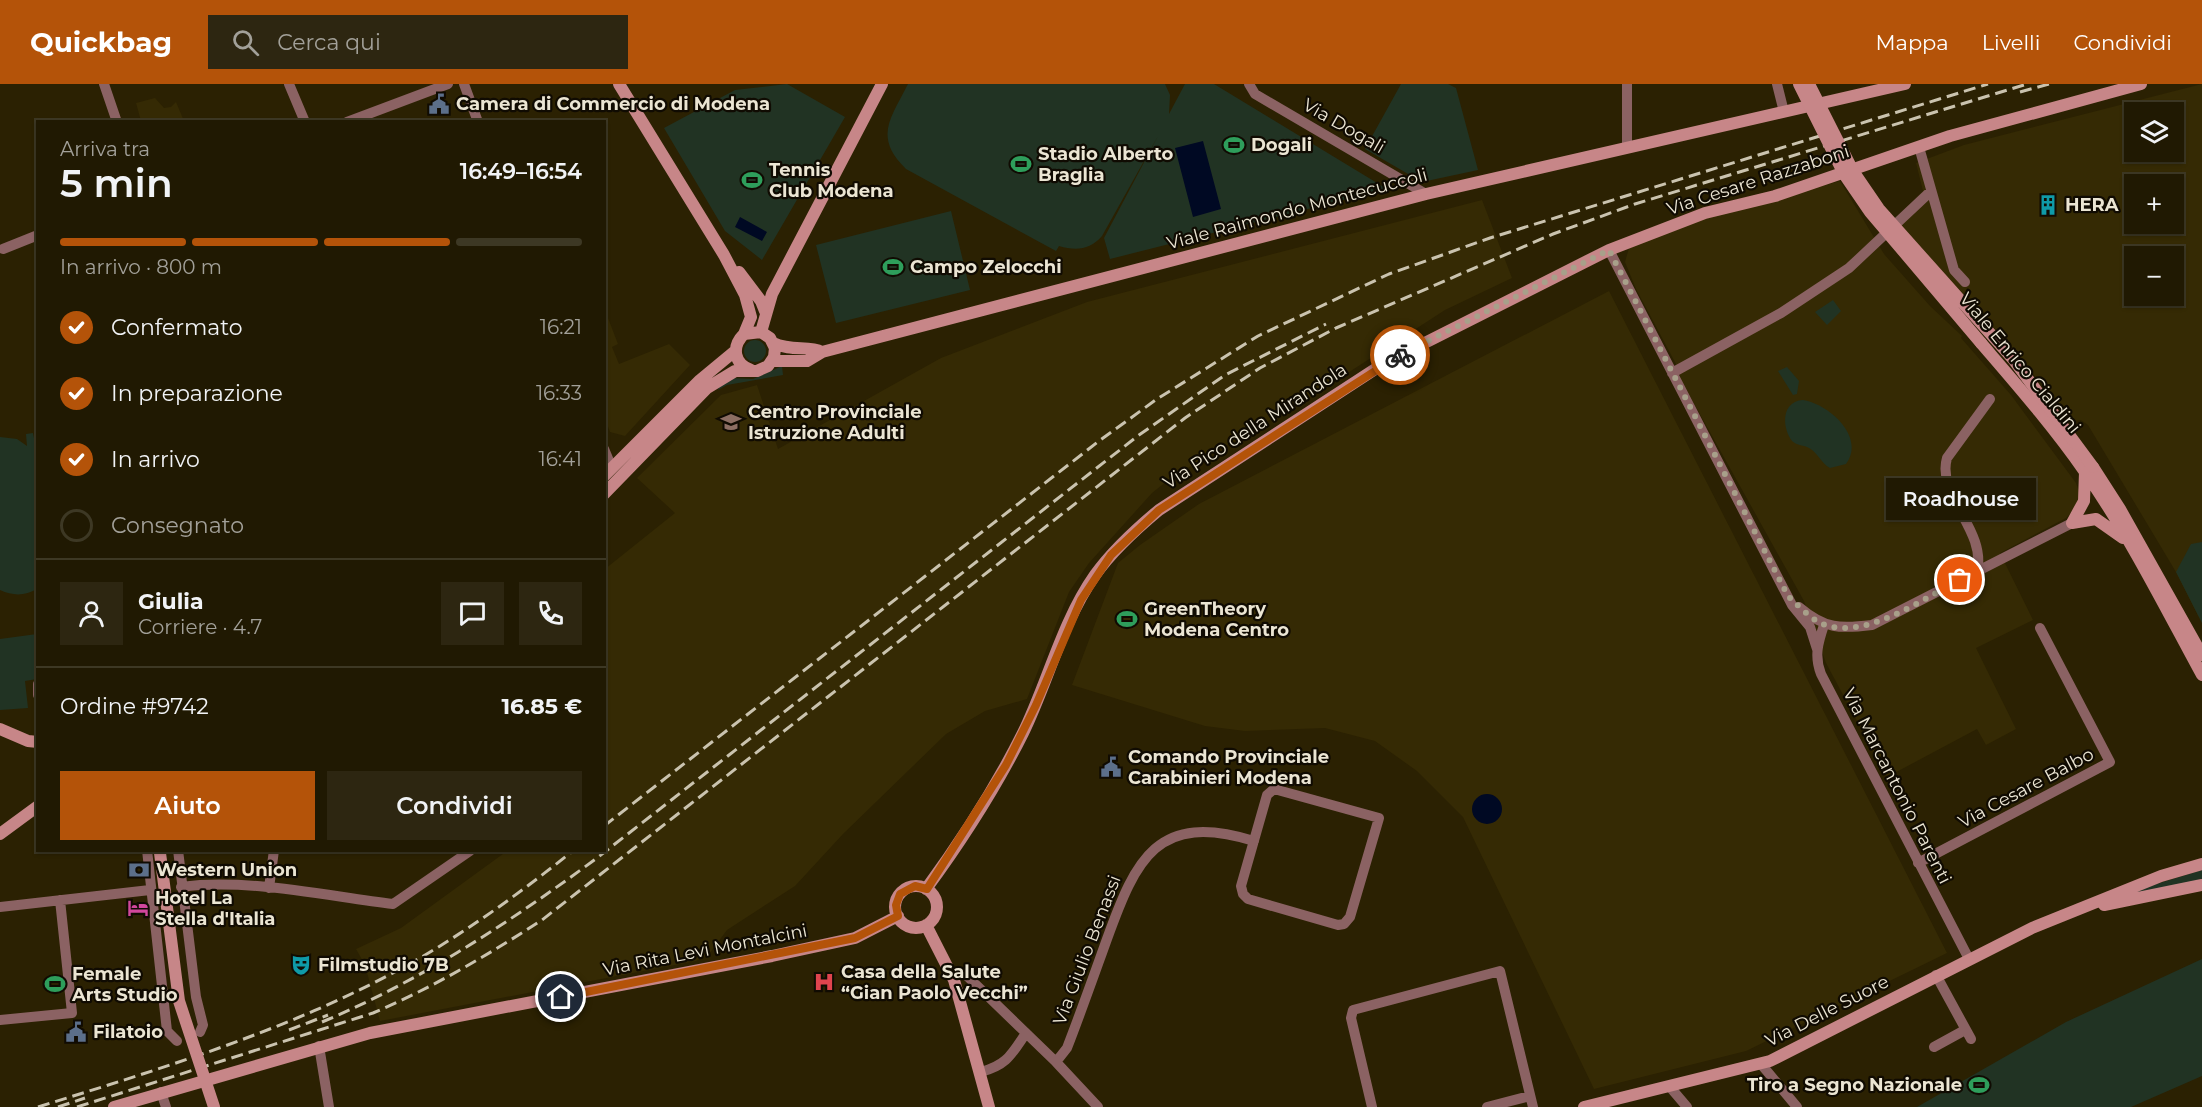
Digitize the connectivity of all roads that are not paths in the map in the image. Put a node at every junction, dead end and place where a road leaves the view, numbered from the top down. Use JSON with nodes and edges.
{"nodes":[{"id":1,"x":104,"y":84,"type":"edge"},
{"id":2,"x":289,"y":84,"type":"edge"},
{"id":3,"x":448,"y":84,"type":"edge"},
{"id":4,"x":464,"y":84,"type":"edge"},
{"id":5,"x":619,"y":84,"type":"edge"},
{"id":6,"x":882,"y":84,"type":"edge"},
{"id":7,"x":1249,"y":84,"type":"edge"},
{"id":8,"x":1627,"y":84,"type":"edge"},
{"id":9,"x":1777,"y":84,"type":"edge"},
{"id":10,"x":1799,"y":84,"type":"edge"},
{"id":11,"x":1809,"y":84,"type":"edge"},
{"id":12,"x":1905,"y":84,"type":"edge"},
{"id":13,"x":2141,"y":84,"type":"edge"},
{"id":14,"x":1784,"y":112,"type":"junction"},
{"id":15,"x":116,"y":120,"type":"edge"},
{"id":16,"x":304,"y":120,"type":"edge"},
{"id":17,"x":352,"y":120,"type":"edge"},
{"id":18,"x":477,"y":120,"type":"edge"},
{"id":19,"x":1918,"y":147,"type":"junction"},
{"id":20,"x":1627,"y":148,"type":"junction"},
{"id":21,"x":1930,"y":192,"type":"junction"},
{"id":22,"x":1426,"y":194,"type":"junction"},
{"id":23,"x":36,"y":237,"type":"edge"},
{"id":24,"x":3,"y":249,"type":"dead end"},
{"id":25,"x":1609,"y":250,"type":"junction"},
{"id":26,"x":724,"y":255,"type":"junction"},
{"id":27,"x":1965,"y":282,"type":"dead end"},
{"id":28,"x":765,"y":311,"type":"junction"},
{"id":29,"x":761,"y":332,"type":"junction"},
{"id":30,"x":744,"y":334,"type":"junction"},
{"id":31,"x":773,"y":343,"type":"junction"},
{"id":32,"x":735,"y":351,"type":"junction"},
{"id":33,"x":822,"y":352,"type":"junction"},
{"id":34,"x":772,"y":361,"type":"junction"},
{"id":35,"x":751,"y":370,"type":"junction"},
{"id":36,"x":1672,"y":373,"type":"junction"},
{"id":37,"x":1990,"y":399,"type":"dead end"},
{"id":38,"x":2089,"y":469,"type":"junction"},
{"id":39,"x":608,"y":472,"type":"edge"},
{"id":40,"x":606,"y":492,"type":"edge"},
{"id":41,"x":2072,"y":523,"type":"junction"},
{"id":42,"x":2127,"y":540,"type":"junction"},
{"id":43,"x":1977,"y":543,"type":"junction"},
{"id":44,"x":2003,"y":558,"type":"junction"},
{"id":45,"x":1977,"y":571,"type":"junction"},
{"id":46,"x":1788,"y":596,"type":"junction"},
{"id":47,"x":1824,"y":625,"type":"junction"},
{"id":48,"x":2040,"y":628,"type":"dead end"},
{"id":49,"x":1817,"y":649,"type":"junction"},
{"id":50,"x":2202,"y":655,"type":"edge"},
{"id":51,"x":2202,"y":675,"type":"edge"},
{"id":52,"x":0,"y":729,"type":"edge"},
{"id":53,"x":36,"y":741,"type":"edge"},
{"id":54,"x":36,"y":807,"type":"edge"},
{"id":55,"x":0,"y":834,"type":"edge"},
{"id":56,"x":1254,"y":842,"type":"junction"},
{"id":57,"x":147,"y":852,"type":"edge"},
{"id":58,"x":160,"y":852,"type":"edge"},
{"id":59,"x":178,"y":852,"type":"edge"},
{"id":60,"x":274,"y":852,"type":"edge"},
{"id":61,"x":469,"y":852,"type":"edge"},
{"id":62,"x":1918,"y":862,"type":"junction"},
{"id":63,"x":2202,"y":864,"type":"edge"},
{"id":64,"x":2202,"y":885,"type":"edge"},
{"id":65,"x":181,"y":887,"type":"junction"},
{"id":66,"x":269,"y":888,"type":"junction"},
{"id":67,"x":927,"y":889,"type":"junction"},
{"id":68,"x":150,"y":890,"type":"junction"},
{"id":69,"x":60,"y":900,"type":"junction"},
{"id":70,"x":0,"y":907,"type":"edge"},
{"id":71,"x":2073,"y":911,"type":"junction"},
{"id":72,"x":898,"y":916,"type":"junction"},
{"id":73,"x":926,"y":925,"type":"junction"},
{"id":74,"x":1969,"y":959,"type":"junction"},
{"id":75,"x":1936,"y":975,"type":"junction"},
{"id":76,"x":967,"y":976,"type":"dead end"},
{"id":77,"x":0,"y":1020,"type":"edge"},
{"id":78,"x":200,"y":1032,"type":"dead end"},
{"id":79,"x":1026,"y":1033,"type":"junction"},
{"id":80,"x":177,"y":1041,"type":"dead end"},
{"id":81,"x":319,"y":1047,"type":"junction"},
{"id":82,"x":1934,"y":1047,"type":"dead end"},
{"id":83,"x":1056,"y":1062,"type":"junction"},
{"id":84,"x":1761,"y":1064,"type":"junction"},
{"id":85,"x":981,"y":1072,"type":"junction"},
{"id":86,"x":1670,"y":1087,"type":"junction"},
{"id":87,"x":161,"y":1092,"type":"junction"},
{"id":88,"x":1531,"y":1102,"type":"edge"},
{"id":89,"x":114,"y":1107,"type":"edge"},
{"id":90,"x":166,"y":1107,"type":"edge"},
{"id":91,"x":214,"y":1107,"type":"edge"},
{"id":92,"x":329,"y":1107,"type":"edge"},
{"id":93,"x":989,"y":1107,"type":"edge"},
{"id":94,"x":1098,"y":1107,"type":"edge"},
{"id":95,"x":1372,"y":1107,"type":"edge"},
{"id":96,"x":1487,"y":1107,"type":"edge"},
{"id":97,"x":1584,"y":1107,"type":"edge"},
{"id":98,"x":1687,"y":1107,"type":"edge"},
{"id":99,"x":1797,"y":1107,"type":"edge"}],
"edges":[{"from":1,"to":15,"type":"street"},
{"from":2,"to":16,"type":"street"},
{"from":3,"to":17,"type":"street"},
{"from":4,"to":18,"type":"street"},
{"from":5,"to":26,"type":"street"},
{"from":6,"to":28,"type":"street"},
{"from":7,"to":22,"type":"street","name":"Via Dogali"},
{"from":8,"to":20,"type":"street"},
{"from":9,"to":14,"type":"street"},
{"from":10,"to":38,"type":"street","name":"Viale Enrico Cialdini","bridge":true},
{"from":11,"to":38,"type":"street","name":"Viale Enrico Cialdini","bridge":true},
{"from":12,"to":14,"type":"street","name":"Viale Raimondo Montecuccoli"},
{"from":13,"to":19,"type":"street","name":"Via Cesare Razzaboni"},
{"from":14,"to":20,"type":"street","name":"Viale Raimondo Montecuccoli"},
{"from":19,"to":21,"type":"street"},
{"from":19,"to":25,"type":"street","name":"Via Cesare Razzaboni"},
{"from":20,"to":22,"type":"street","name":"Viale Raimondo Montecuccoli"},
{"from":21,"to":27,"type":"street"},
{"from":21,"to":36,"type":"street"},
{"from":22,"to":33,"type":"street","name":"Viale Raimondo Montecuccoli"},
{"from":23,"to":24,"type":"street"},
{"from":25,"to":36,"type":"street"},
{"from":25,"to":67,"type":"street","name":"Via Pico della Mirandola"},
{"from":26,"to":28,"type":"street"},
{"from":26,"to":30,"type":"street"},
{"from":28,"to":29,"type":"street"},
{"from":29,"to":30,"type":"street"},
{"from":29,"to":31,"type":"street"},
{"from":30,"to":32,"type":"street"},
{"from":31,"to":33,"type":"street","name":"Viale Raimondo Montecuccoli"},
{"from":31,"to":34,"type":"street"},
{"from":32,"to":35,"type":"street"},
{"from":32,"to":39,"type":"street"},
{"from":33,"to":34,"type":"street","name":"Viale Raimondo Montecuccoli"},
{"from":34,"to":35,"type":"street"},
{"from":35,"to":40,"type":"street"},
{"from":36,"to":46,"type":"street"},
{"from":37,"to":43,"type":"street"},
{"from":38,"to":41,"type":"street"},
{"from":38,"to":42,"type":"street","name":"Viale Enrico Cialdini"},
{"from":38,"to":50,"type":"street","name":"Viale Enrico Cialdini"},
{"from":41,"to":42,"type":"street"},
{"from":41,"to":44,"type":"street"},
{"from":42,"to":51,"type":"street","name":"Viale Enrico Cialdini"},
{"from":43,"to":44,"type":"street"},
{"from":43,"to":45,"type":"street"},
{"from":44,"to":45,"type":"street"},
{"from":45,"to":47,"type":"street"},
{"from":46,"to":47,"type":"street"},
{"from":46,"to":49,"type":"street"},
{"from":47,"to":49,"type":"street","name":"Via Marcantonio Parenti"},
{"from":48,"to":62,"type":"street","name":"Via Cesare Balbo"},
{"from":49,"to":62,"type":"street","name":"Via Marcantonio Parenti"},
{"from":52,"to":53,"type":"street"},
{"from":54,"to":55,"type":"street"},
{"from":56,"to":56,"type":"street"},
{"from":56,"to":83,"type":"street","name":"Via Giulio Benassi"},
{"from":57,"to":68,"type":"street"},
{"from":58,"to":91,"type":"street","bridge":true},
{"from":59,"to":65,"type":"street"},
{"from":60,"to":66,"type":"street"},
{"from":61,"to":66,"type":"street"},
{"from":62,"to":74,"type":"street","name":"Via Marcantonio Parenti"},
{"from":63,"to":71,"type":"street","name":"Via Delle Suore"},
{"from":64,"to":71,"type":"street","name":"Via Delle Suore"},
{"from":65,"to":66,"type":"street"},
{"from":65,"to":78,"type":"street"},
{"from":67,"to":72,"type":"street"},
{"from":67,"to":73,"type":"street"},
{"from":68,"to":69,"type":"street"},
{"from":68,"to":80,"type":"street"},
{"from":69,"to":70,"type":"street"},
{"from":69,"to":77,"type":"street"},
{"from":71,"to":74,"type":"street","name":"Via Delle Suore"},
{"from":72,"to":73,"type":"street"},
{"from":72,"to":81,"type":"street","name":"Via Rita Levi Montalcini"},
{"from":73,"to":85,"type":"street"},
{"from":74,"to":75,"type":"street","name":"Via Delle Suore"},
{"from":75,"to":82,"type":"street"},
{"from":75,"to":84,"type":"street","name":"Via Delle Suore"},
{"from":76,"to":79,"type":"street"},
{"from":79,"to":83,"type":"street"},
{"from":79,"to":85,"type":"street"},
{"from":81,"to":87,"type":"street","name":"Via Rita Levi Montalcini"},
{"from":81,"to":92,"type":"street"},
{"from":83,"to":94,"type":"street"},
{"from":84,"to":86,"type":"street","name":"Via Delle Suore"},
{"from":84,"to":99,"type":"street"},
{"from":85,"to":93,"type":"street"},
{"from":86,"to":97,"type":"street","name":"Via Delle Suore"},
{"from":86,"to":98,"type":"street"},
{"from":87,"to":89,"type":"street","name":"Via Rita Levi Montalcini"},
{"from":87,"to":90,"type":"street"},
{"from":88,"to":95,"type":"street"},
{"from":88,"to":96,"type":"street"}]}
